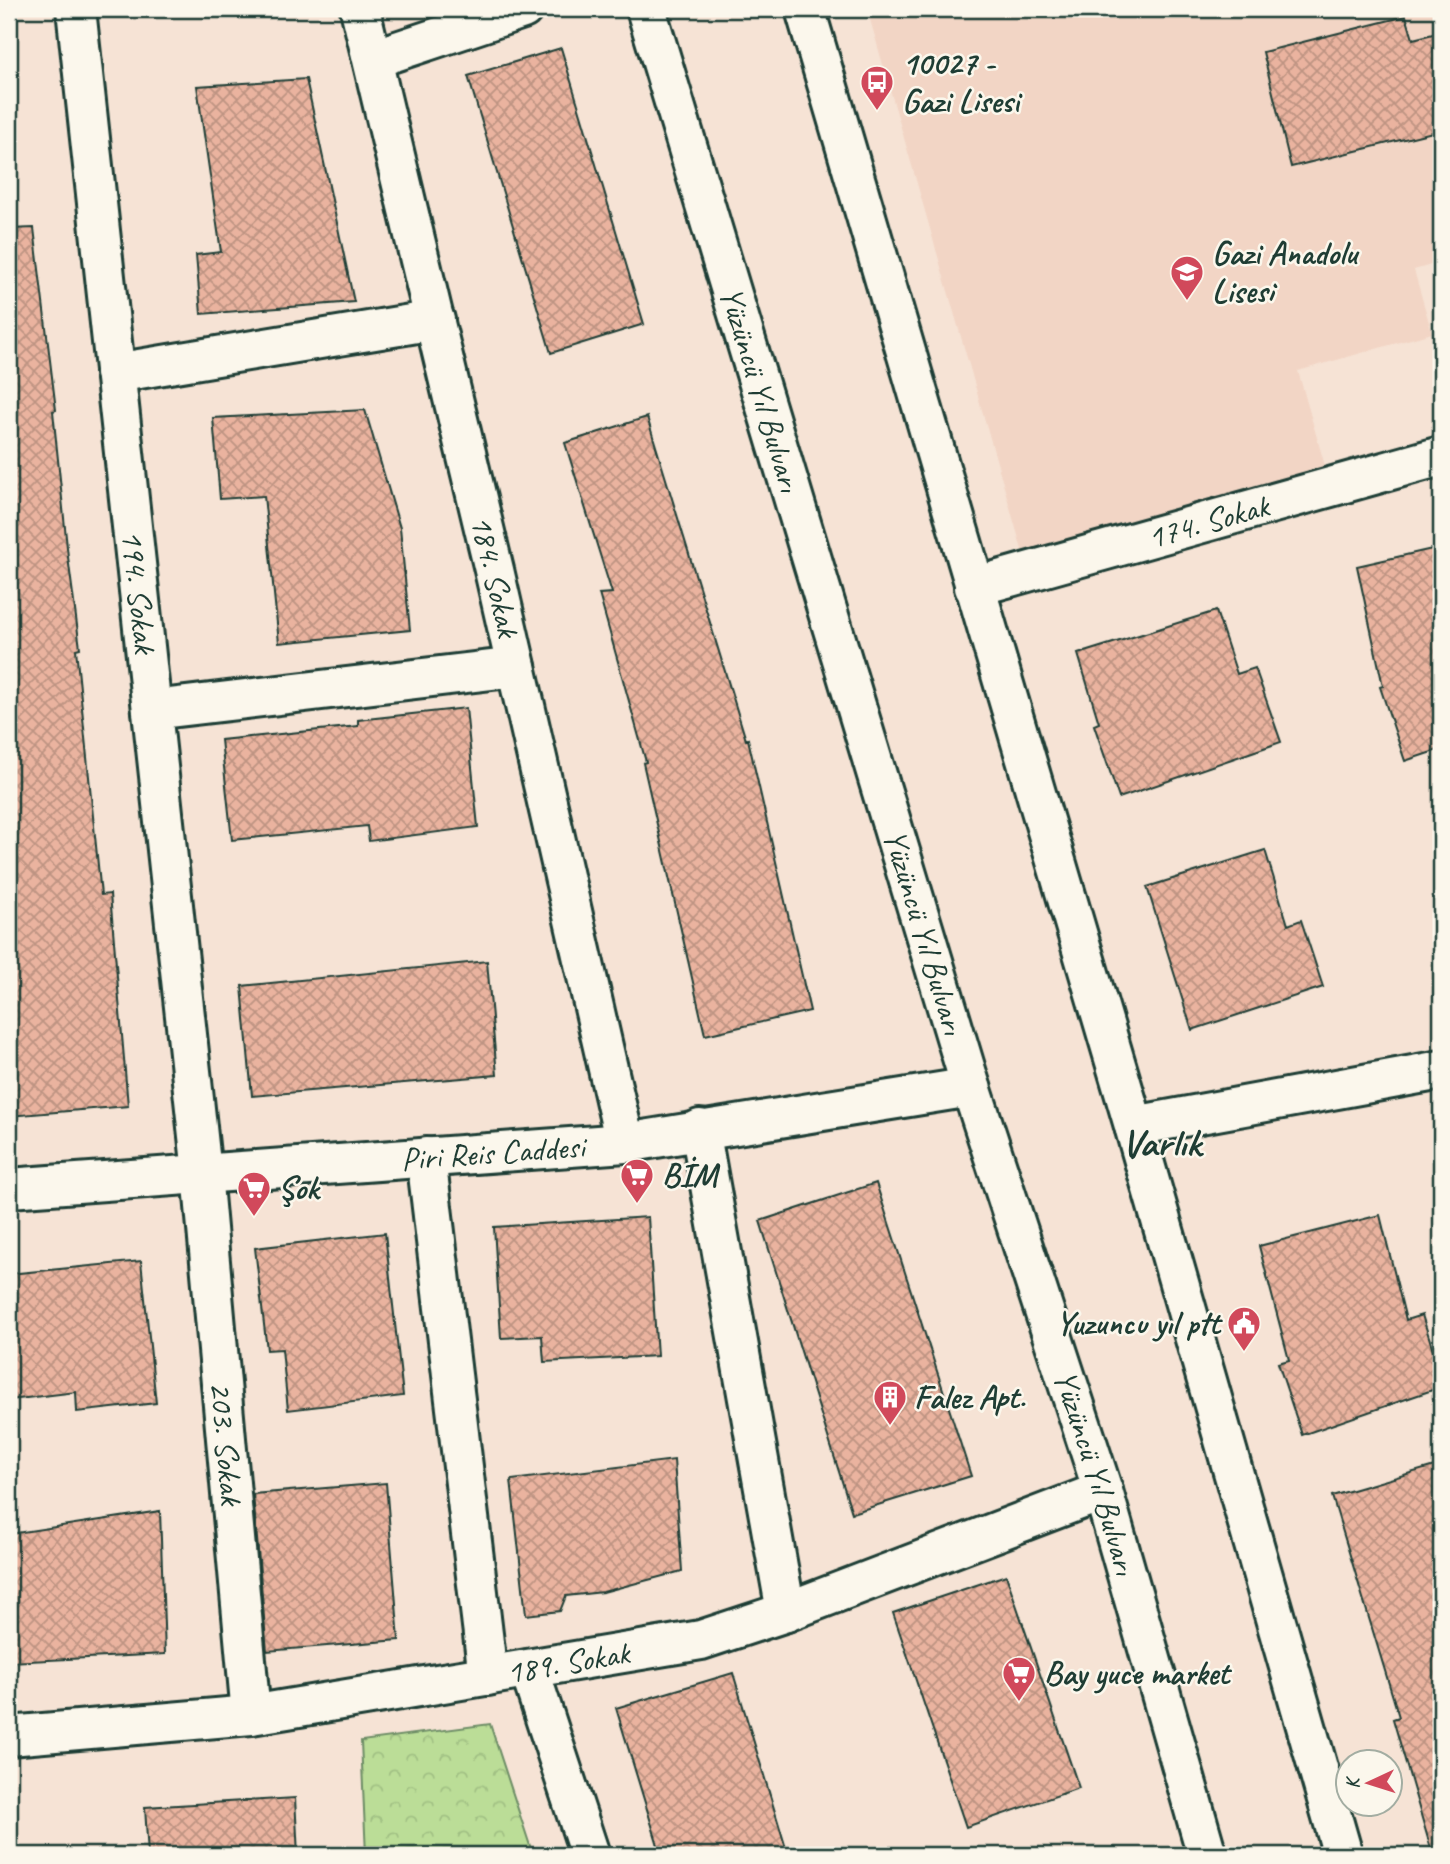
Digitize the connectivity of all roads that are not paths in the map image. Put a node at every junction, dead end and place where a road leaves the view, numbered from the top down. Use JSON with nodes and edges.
{"nodes":[{"id":1,"x":76,"y":9,"type":"edge"},
{"id":2,"x":360,"y":9,"type":"edge"},
{"id":3,"x":523,"y":9,"type":"edge"},
{"id":4,"x":646,"y":9,"type":"edge"},
{"id":5,"x":805,"y":9,"type":"edge"},
{"id":6,"x":373,"y":59,"type":"junction"},
{"id":7,"x":435,"y":320,"type":"junction"},
{"id":8,"x":115,"y":373,"type":"junction"},
{"id":9,"x":1441,"y":456,"type":"edge"},
{"id":10,"x":974,"y":587,"type":"junction"},
{"id":11,"x":516,"y":667,"type":"junction"},
{"id":12,"x":152,"y":710,"type":"junction"},
{"id":13,"x":1441,"y":1070,"type":"edge"},
{"id":14,"x":971,"y":1087,"type":"junction"},
{"id":15,"x":1134,"y":1126,"type":"junction"},
{"id":16,"x":700,"y":1129,"type":"junction"},
{"id":17,"x":625,"y":1143,"type":"junction"},
{"id":18,"x":426,"y":1157,"type":"junction"},
{"id":19,"x":202,"y":1173,"type":"junction"},
{"id":20,"x":9,"y":1188,"type":"edge"},
{"id":21,"x":1103,"y":1491,"type":"junction"},
{"id":22,"x":786,"y":1612,"type":"junction"},
{"id":23,"x":529,"y":1669,"type":"junction"},
{"id":24,"x":488,"y":1676,"type":"junction"},
{"id":25,"x":251,"y":1715,"type":"junction"},
{"id":26,"x":9,"y":1736,"type":"edge"},
{"id":27,"x":590,"y":1855,"type":"edge"},
{"id":28,"x":1207,"y":1855,"type":"edge"},
{"id":29,"x":1343,"y":1855,"type":"edge"}],
"edges":[{"from":1,"to":8,"type":"street","name":"194. Sokak"},
{"from":2,"to":6,"type":"street","name":"184. Sokak"},
{"from":3,"to":6,"type":"street"},
{"from":4,"to":14,"type":"street","name":"Yüzüncü Yıl Bulvarı"},
{"from":5,"to":10,"type":"street"},
{"from":6,"to":7,"type":"street","name":"184. Sokak"},
{"from":7,"to":8,"type":"street"},
{"from":7,"to":11,"type":"street","name":"184. Sokak"},
{"from":8,"to":12,"type":"street","name":"194. Sokak"},
{"from":9,"to":10,"type":"street","name":"174. Sokak"},
{"from":10,"to":15,"type":"street"},
{"from":11,"to":12,"type":"street"},
{"from":11,"to":17,"type":"street","name":"184. Sokak"},
{"from":12,"to":19,"type":"street","name":"194. Sokak"},
{"from":13,"to":15,"type":"street"},
{"from":14,"to":16,"type":"street","name":"Piri Reis Caddesi"},
{"from":14,"to":21,"type":"street","name":"Yüzüncü Yıl Bulvarı"},
{"from":15,"to":29,"type":"street"},
{"from":16,"to":17,"type":"street","name":"Piri Reis Caddesi"},
{"from":16,"to":22,"type":"street"},
{"from":17,"to":18,"type":"street","name":"Piri Reis Caddesi"},
{"from":18,"to":19,"type":"street","name":"Piri Reis Caddesi"},
{"from":18,"to":24,"type":"street"},
{"from":19,"to":20,"type":"street","name":"Piri Reis Caddesi"},
{"from":19,"to":25,"type":"street","name":"203. Sokak"},
{"from":21,"to":22,"type":"street","name":"189. Sokak"},
{"from":21,"to":28,"type":"street","name":"Yüzüncü Yıl Bulvarı"},
{"from":22,"to":23,"type":"street","name":"189. Sokak"},
{"from":23,"to":24,"type":"street","name":"189. Sokak"},
{"from":23,"to":27,"type":"street"},
{"from":24,"to":25,"type":"street","name":"189. Sokak"},
{"from":25,"to":26,"type":"street","name":"189. Sokak"}]}
